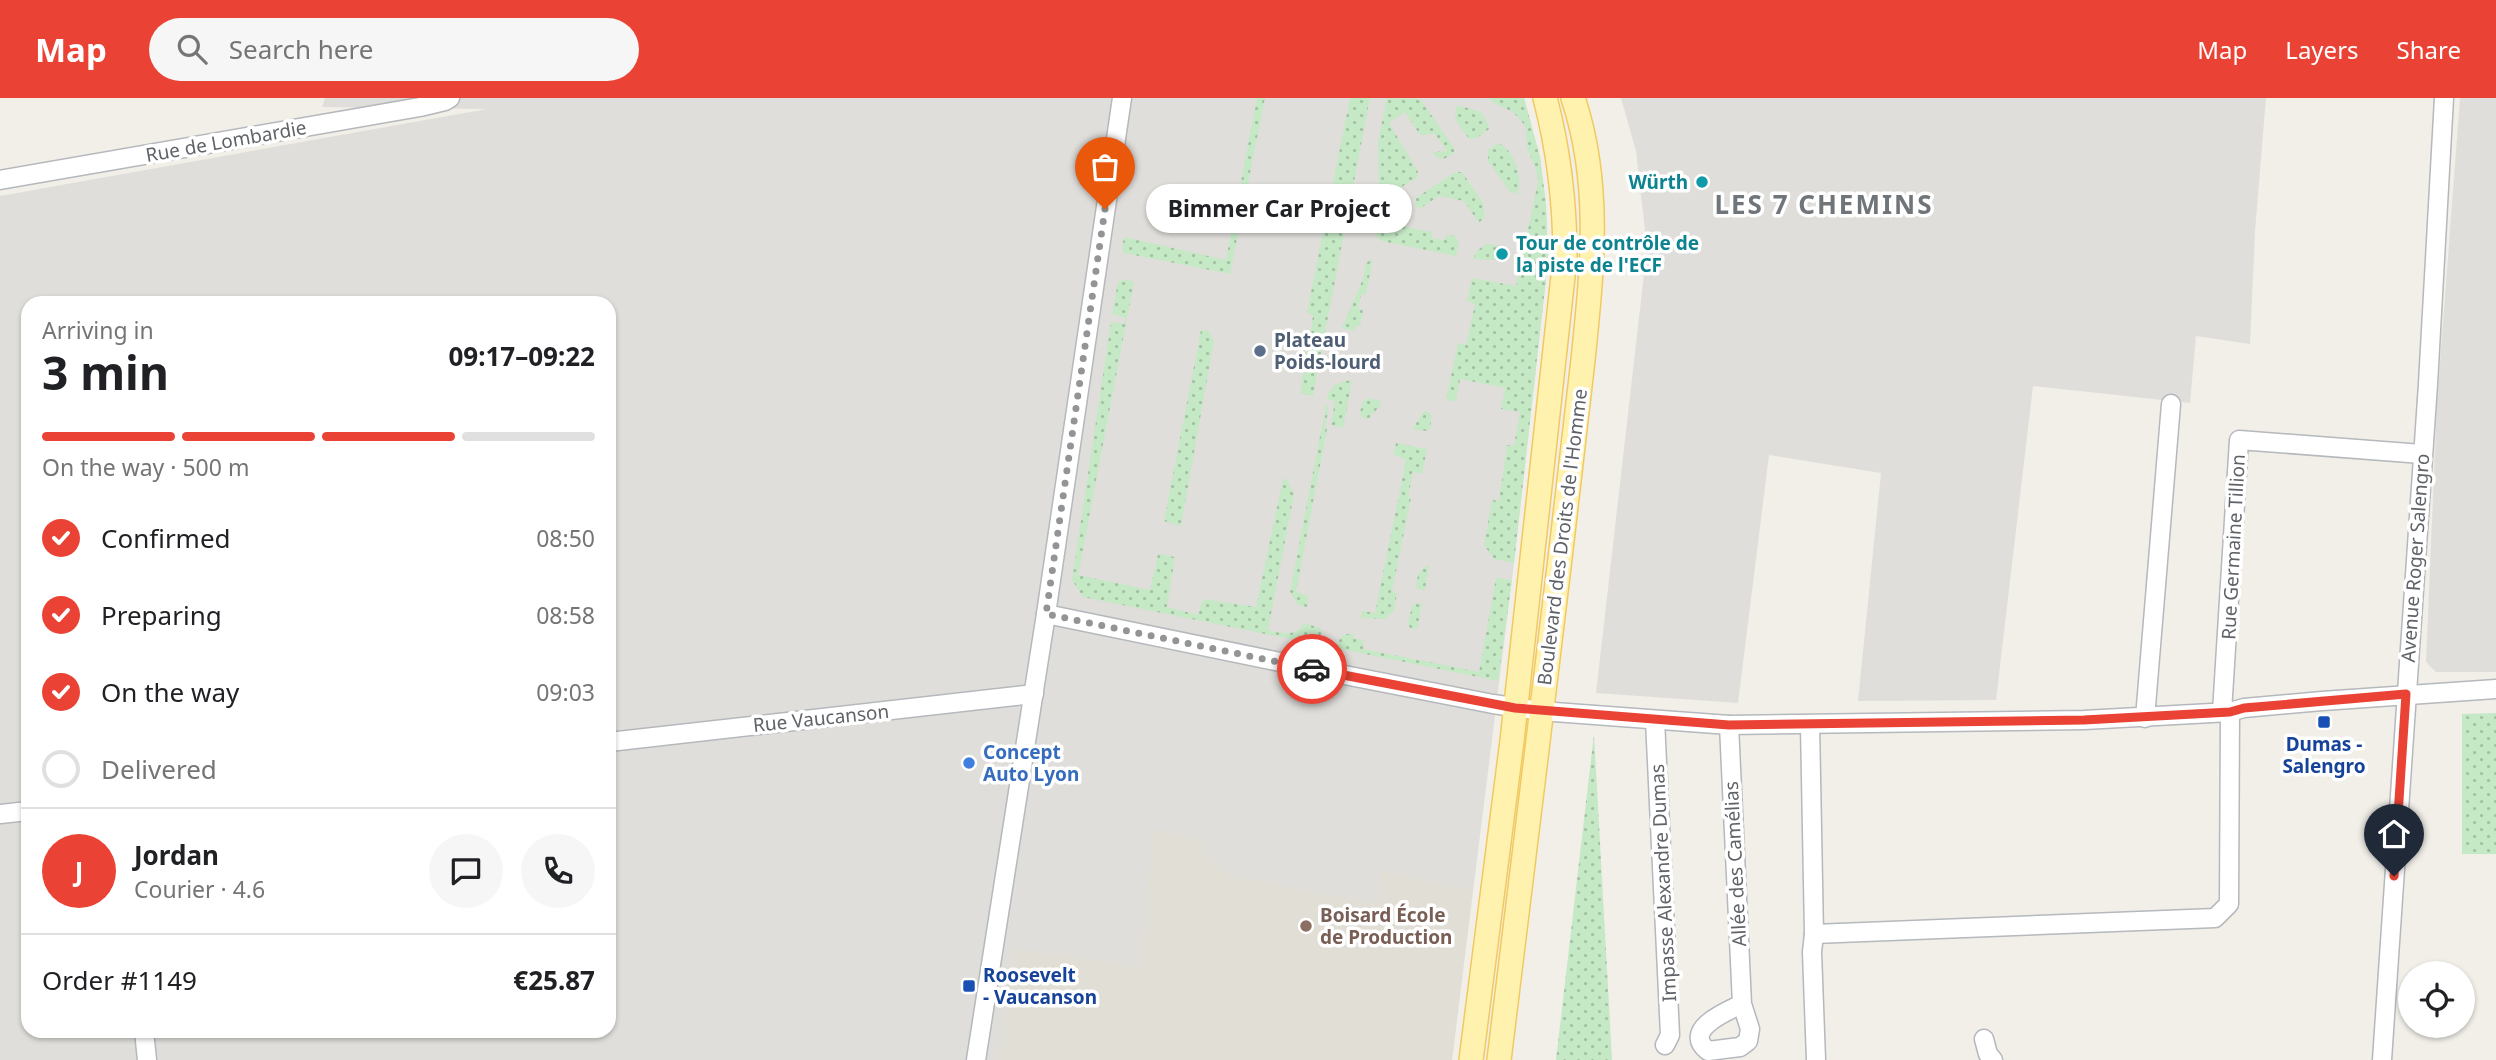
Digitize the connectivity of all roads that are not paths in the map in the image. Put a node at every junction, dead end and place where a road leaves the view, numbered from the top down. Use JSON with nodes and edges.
{"nodes":[{"id":1,"x":450,"y":98,"type":"edge"},
{"id":2,"x":1122,"y":98,"type":"edge"},
{"id":3,"x":1545,"y":98,"type":"edge"},
{"id":4,"x":1573,"y":98,"type":"edge"},
{"id":5,"x":2444,"y":98,"type":"edge"},
{"id":6,"x":0,"y":180,"type":"edge"},
{"id":7,"x":2171,"y":404,"type":"dead end"},
{"id":8,"x":2422,"y":454,"type":"junction"},
{"id":9,"x":1046,"y":614,"type":"junction"},
{"id":10,"x":2496,"y":689,"type":"edge"},
{"id":11,"x":1034,"y":694,"type":"junction"},
{"id":12,"x":2406,"y":694,"type":"junction"},
{"id":13,"x":1515,"y":708,"type":"junction"},
{"id":14,"x":1541,"y":711,"type":"junction"},
{"id":15,"x":2226,"y":712,"type":"junction"},
{"id":16,"x":2145,"y":718,"type":"junction"},
{"id":17,"x":1655,"y":720,"type":"junction"},
{"id":18,"x":1729,"y":725,"type":"junction"},
{"id":19,"x":1810,"y":725,"type":"junction"},
{"id":20,"x":616,"y":740,"type":"edge"},
{"id":21,"x":21,"y":812,"type":"edge"},
{"id":22,"x":0,"y":814,"type":"edge"},
{"id":23,"x":1814,"y":934,"type":"junction"},
{"id":24,"x":1742,"y":1004,"type":"dead end"},
{"id":25,"x":145,"y":1038,"type":"edge"},
{"id":26,"x":1984,"y":1039,"type":"dead end"},
{"id":27,"x":1665,"y":1045,"type":"dead end"},
{"id":28,"x":148,"y":1060,"type":"edge"},
{"id":29,"x":976,"y":1060,"type":"edge"},
{"id":30,"x":1471,"y":1060,"type":"edge"},
{"id":31,"x":1499,"y":1060,"type":"edge"},
{"id":32,"x":1816,"y":1060,"type":"edge"},
{"id":33,"x":1993,"y":1060,"type":"edge"},
{"id":34,"x":2382,"y":1060,"type":"edge"}],
"edges":[{"from":1,"to":6,"type":"street","name":"Rue de Lombardie"},
{"from":2,"to":9,"type":"street"},
{"from":3,"to":13,"type":"main road","name":"Boulevard des Droits de l'Homme"},
{"from":4,"to":14,"type":"main road","name":"Boulevard des Droits de l'Homme"},
{"from":5,"to":8,"type":"street","name":"Avenue Roger Salengro"},
{"from":7,"to":16,"type":"street"},
{"from":8,"to":12,"type":"street","name":"Avenue Roger Salengro"},
{"from":8,"to":15,"type":"street","name":"Rue Germaine Tillion"},
{"from":9,"to":11,"type":"street"},
{"from":9,"to":13,"type":"street"},
{"from":10,"to":12,"type":"street"},
{"from":11,"to":20,"type":"street","name":"Rue Vaucanson"},
{"from":11,"to":29,"type":"street"},
{"from":12,"to":15,"type":"street"},
{"from":12,"to":34,"type":"street","name":"Avenue Roger Salengro"},
{"from":13,"to":14,"type":"street"},
{"from":13,"to":30,"type":"main road","name":"Boulevard des Droits de l'Homme"},
{"from":14,"to":17,"type":"street"},
{"from":14,"to":31,"type":"main road","name":"Boulevard des Droits de l'Homme"},
{"from":15,"to":16,"type":"street"},
{"from":15,"to":23,"type":"street"},
{"from":16,"to":19,"type":"street"},
{"from":17,"to":18,"type":"street"},
{"from":17,"to":27,"type":"street","name":"Impasse Alexandre Dumas"},
{"from":18,"to":19,"type":"street"},
{"from":18,"to":24,"type":"street","name":"Allée des Camélias"},
{"from":19,"to":23,"type":"street"},
{"from":21,"to":22,"type":"street"},
{"from":23,"to":32,"type":"street"},
{"from":25,"to":28,"type":"street"},
{"from":26,"to":33,"type":"street"}]}
